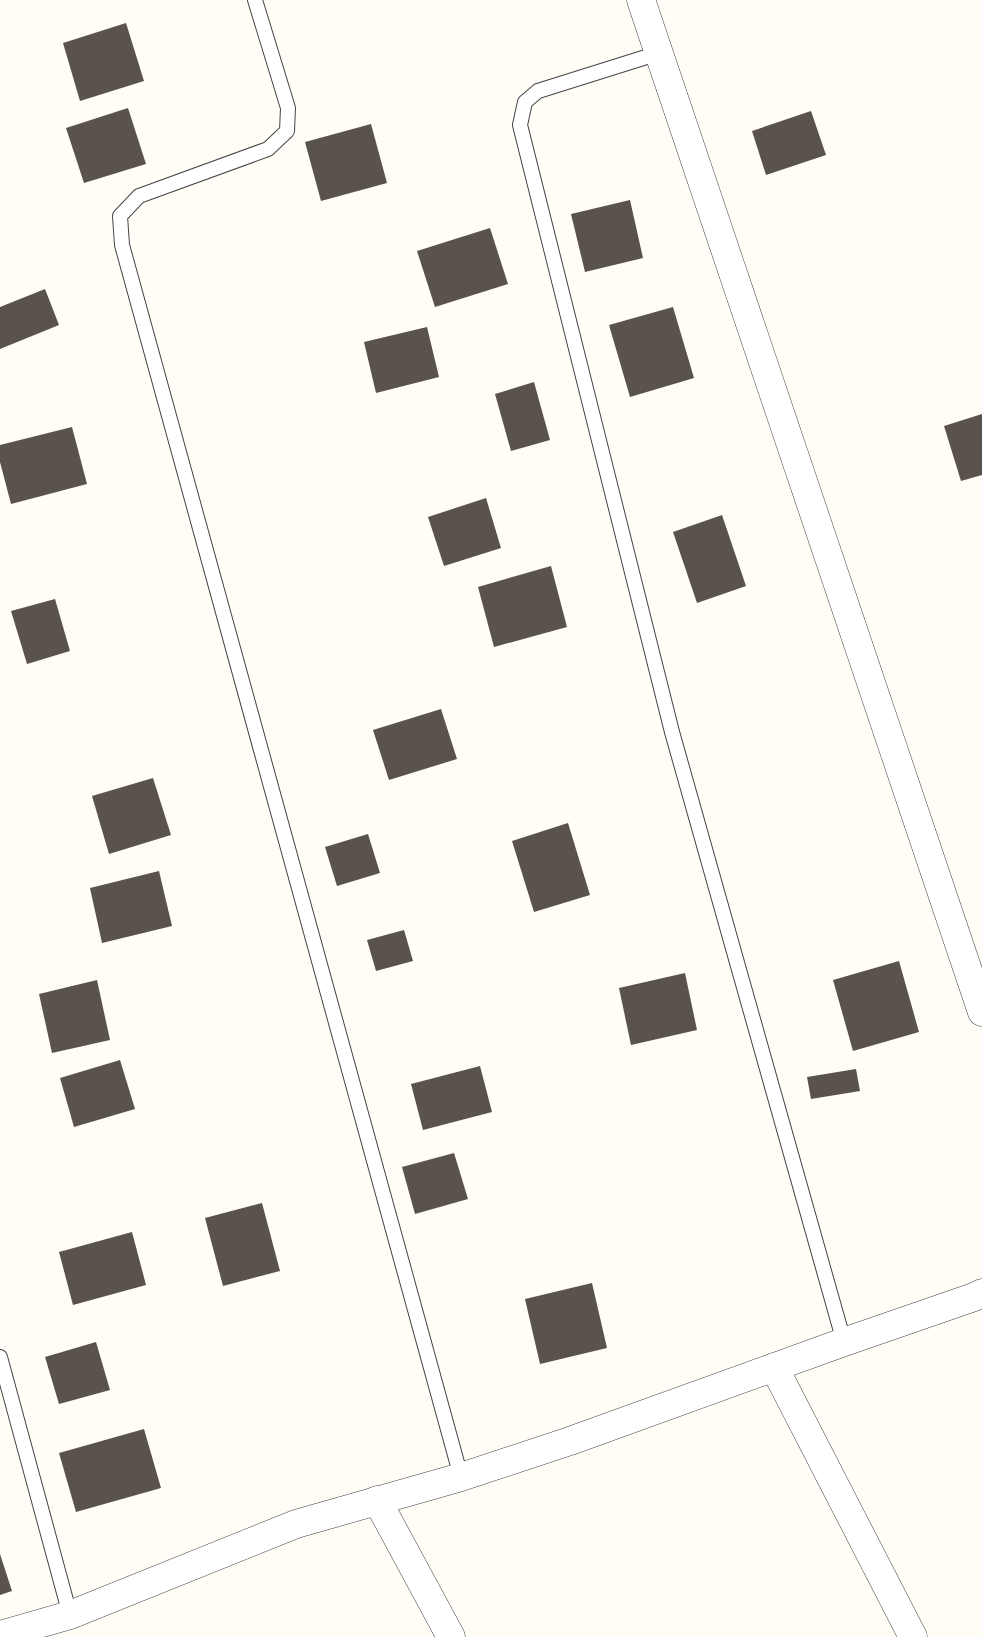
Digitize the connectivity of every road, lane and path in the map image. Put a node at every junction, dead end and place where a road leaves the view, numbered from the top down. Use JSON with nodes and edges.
{"nodes":[{"id":1,"x":255,"y":0,"type":"edge"},
{"id":2,"x":641,"y":0,"type":"edge"},
{"id":3,"x":659,"y":53,"type":"junction"},
{"id":4,"x":982,"y":1012,"type":"edge"},
{"id":5,"x":982,"y":1293,"type":"edge"},
{"id":6,"x":844,"y":1342,"type":"junction"},
{"id":7,"x":0,"y":1357,"type":"edge"},
{"id":8,"x":774,"y":1367,"type":"junction"},
{"id":9,"x":460,"y":1477,"type":"junction"},
{"id":10,"x":378,"y":1500,"type":"junction"},
{"id":11,"x":70,"y":1615,"type":"junction"},
{"id":12,"x":0,"y":1635,"type":"edge"},
{"id":13,"x":452,"y":1637,"type":"edge"},
{"id":14,"x":913,"y":1637,"type":"edge"}],
"edges":[{"from":1,"to":9,"type":"lane"},
{"from":2,"to":3,"type":"street"},
{"from":3,"to":4,"type":"street"},
{"from":3,"to":6,"type":"lane"},
{"from":5,"to":6,"type":"street"},
{"from":6,"to":8,"type":"street"},
{"from":7,"to":11,"type":"lane"},
{"from":8,"to":9,"type":"street"},
{"from":8,"to":14,"type":"street"},
{"from":9,"to":10,"type":"street"},
{"from":10,"to":11,"type":"street"},
{"from":10,"to":13,"type":"street"},
{"from":11,"to":12,"type":"street"}]}
